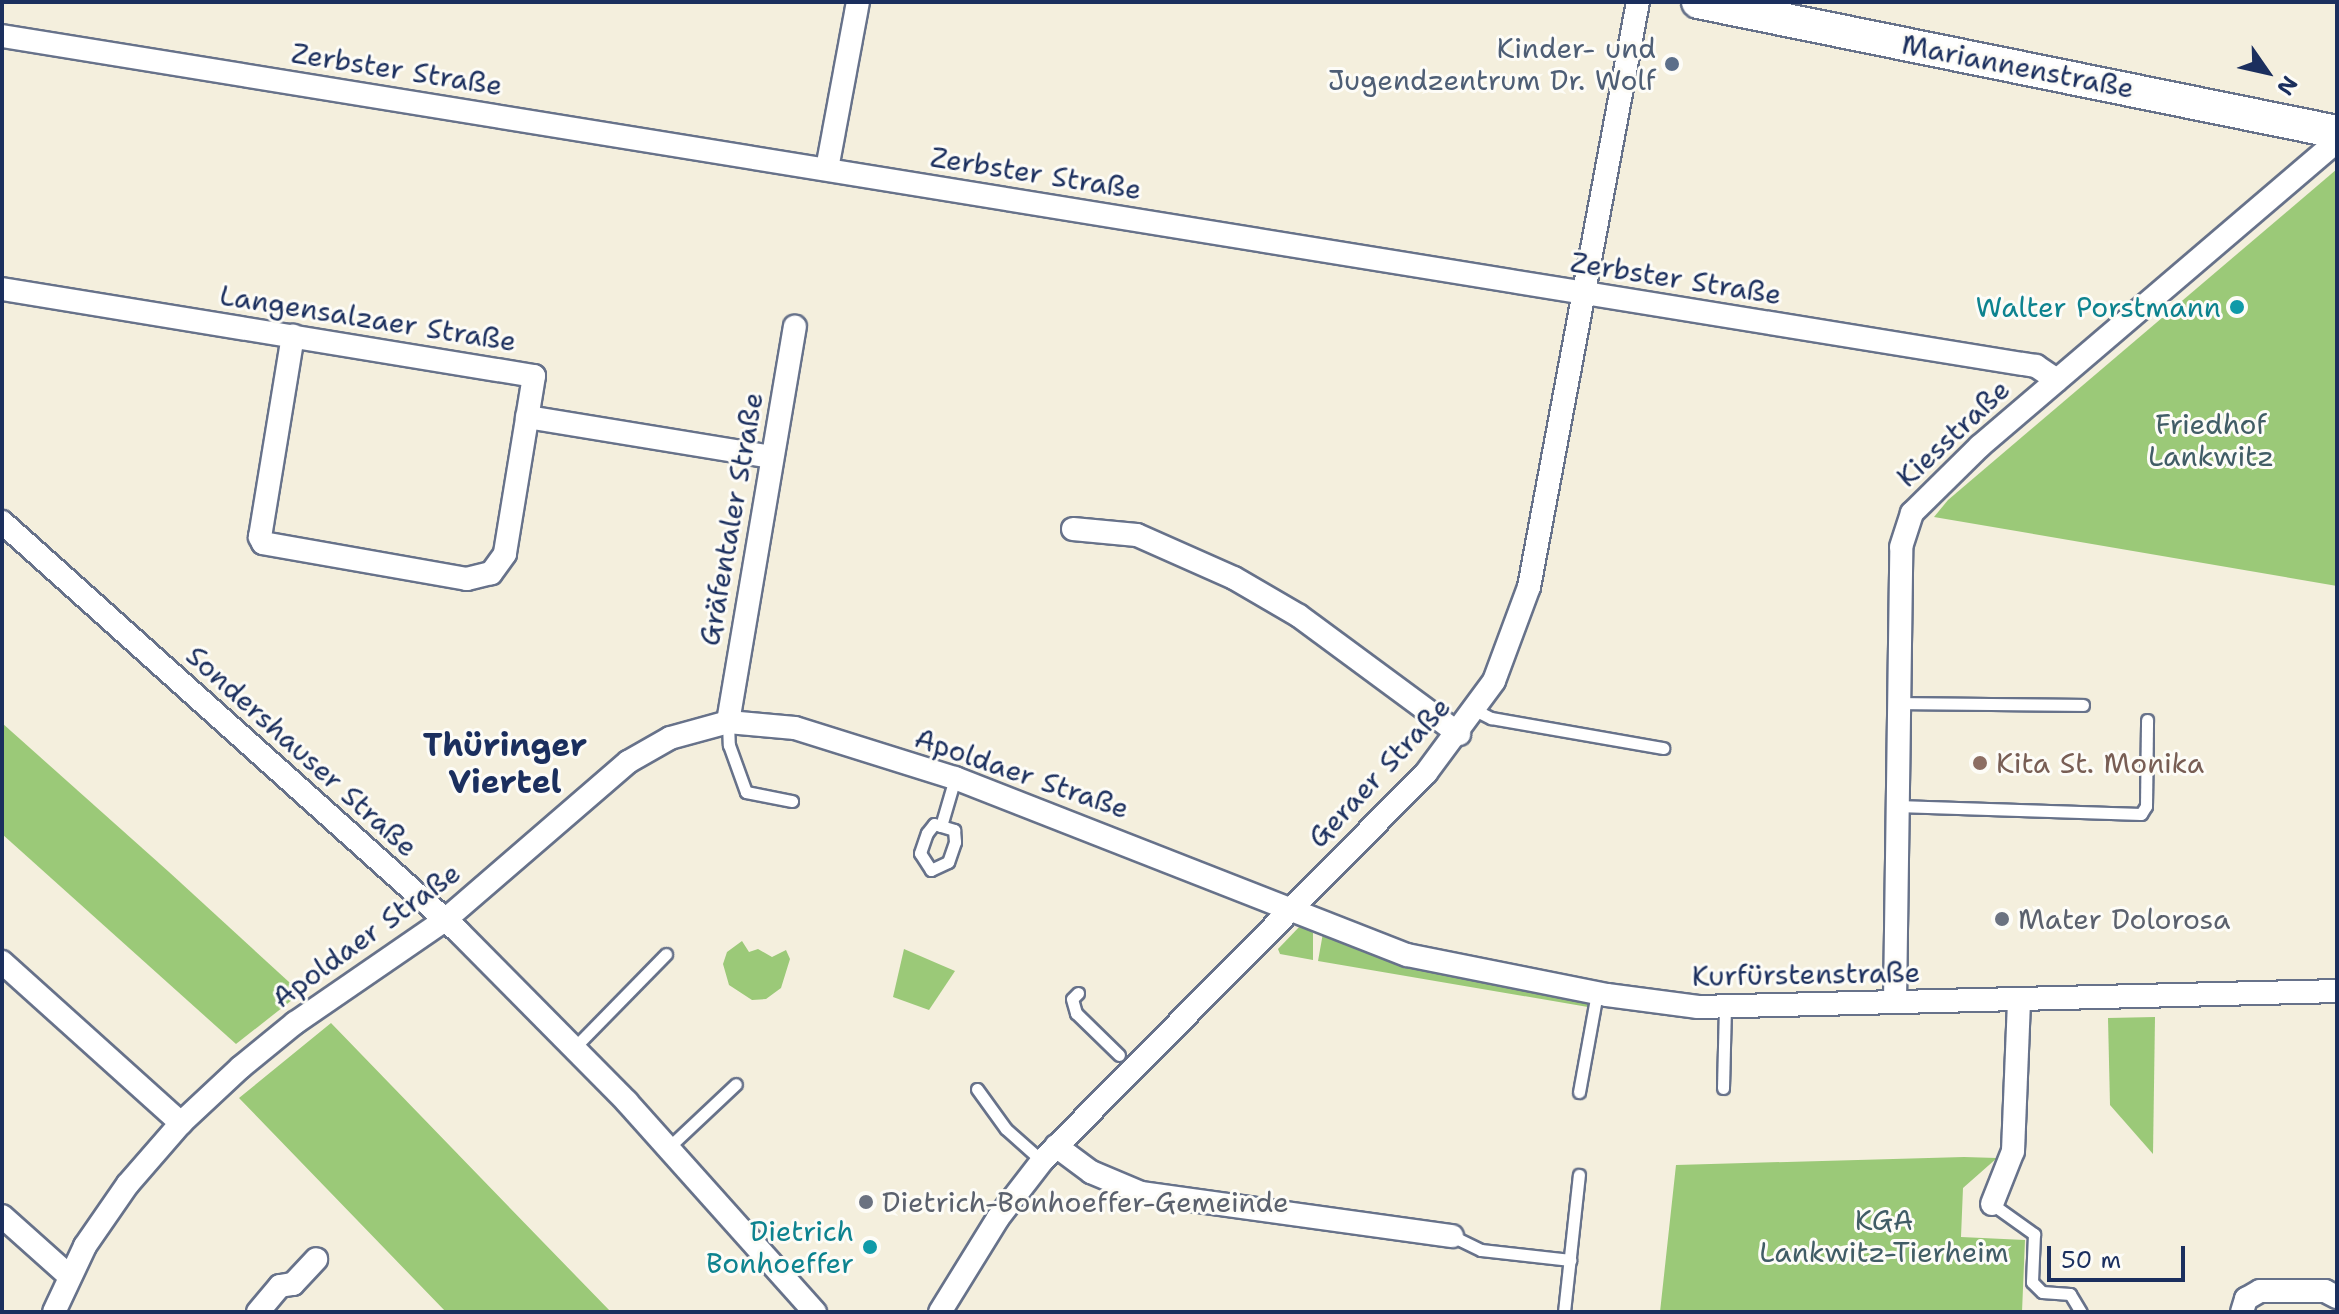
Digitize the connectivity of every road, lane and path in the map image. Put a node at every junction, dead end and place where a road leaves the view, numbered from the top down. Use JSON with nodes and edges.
{"nodes":[{"id":1,"x":858,"y":2,"type":"edge"},
{"id":2,"x":1638,"y":2,"type":"edge"},
{"id":3,"x":1698,"y":2,"type":"edge"},
{"id":4,"x":2,"y":36,"type":"edge"},
{"id":5,"x":2337,"y":132,"type":"edge"},
{"id":6,"x":2337,"y":141,"type":"edge"},
{"id":7,"x":827,"y":169,"type":"junction"},
{"id":8,"x":2,"y":289,"type":"edge"},
{"id":9,"x":1583,"y":293,"type":"junction"},
{"id":10,"x":795,"y":327,"type":"dead end"},
{"id":11,"x":293,"y":336,"type":"junction"},
{"id":12,"x":2057,"y":380,"type":"junction"},
{"id":13,"x":527,"y":417,"type":"junction"},
{"id":14,"x":771,"y":457,"type":"junction"},
{"id":15,"x":2,"y":522,"type":"edge"},
{"id":16,"x":1073,"y":529,"type":"dead end"},
{"id":17,"x":1898,"y":703,"type":"junction"},
{"id":18,"x":2083,"y":705,"type":"dead end"},
{"id":19,"x":1477,"y":711,"type":"junction"},
{"id":20,"x":2147,"y":720,"type":"dead end"},
{"id":21,"x":728,"y":722,"type":"junction"},
{"id":22,"x":1459,"y":734,"type":"junction"},
{"id":23,"x":1663,"y":748,"type":"dead end"},
{"id":24,"x":955,"y":778,"type":"junction"},
{"id":25,"x":792,"y":801,"type":"dead end"},
{"id":26,"x":1896,"y":806,"type":"junction"},
{"id":27,"x":941,"y":826,"type":"dead end"},
{"id":28,"x":1291,"y":908,"type":"junction"},
{"id":29,"x":445,"y":920,"type":"junction"},
{"id":30,"x":666,"y":954,"type":"dead end"},
{"id":31,"x":2,"y":962,"type":"edge"},
{"id":32,"x":2337,"y":991,"type":"edge"},
{"id":33,"x":1078,"y":993,"type":"dead end"},
{"id":34,"x":1597,"y":993,"type":"junction"},
{"id":35,"x":2019,"y":999,"type":"junction"},
{"id":36,"x":1895,"y":1002,"type":"junction"},
{"id":37,"x":1725,"y":1006,"type":"junction"},
{"id":38,"x":575,"y":1047,"type":"junction"},
{"id":39,"x":1119,"y":1055,"type":"dead end"},
{"id":40,"x":736,"y":1084,"type":"dead end"},
{"id":41,"x":1723,"y":1088,"type":"dead end"},
{"id":42,"x":977,"y":1089,"type":"dead end"},
{"id":43,"x":1579,"y":1092,"type":"dead end"},
{"id":44,"x":181,"y":1123,"type":"junction"},
{"id":45,"x":668,"y":1148,"type":"junction"},
{"id":46,"x":1049,"y":1153,"type":"junction"},
{"id":47,"x":1579,"y":1175,"type":"dead end"},
{"id":48,"x":1992,"y":1204,"type":"joint"},
{"id":49,"x":2,"y":1216,"type":"edge"},
{"id":50,"x":1452,"y":1236,"type":"joint"},
{"id":51,"x":316,"y":1259,"type":"dead end"},
{"id":52,"x":1570,"y":1260,"type":"junction"},
{"id":53,"x":68,"y":1275,"type":"junction"},
{"id":54,"x":2337,"y":1297,"type":"edge"},
{"id":55,"x":54,"y":1312,"type":"edge"},
{"id":56,"x":258,"y":1312,"type":"edge"},
{"id":57,"x":815,"y":1312,"type":"edge"},
{"id":58,"x":940,"y":1312,"type":"edge"},
{"id":59,"x":1564,"y":1312,"type":"edge"},
{"id":60,"x":2081,"y":1312,"type":"edge"},
{"id":61,"x":2242,"y":1312,"type":"edge"}],
"edges":[{"from":1,"to":7,"type":"street"},
{"from":2,"to":9,"type":"street","name":"Geraer Straße"},
{"from":3,"to":5,"type":"street","name":"Mariannenstraße"},
{"from":4,"to":7,"type":"street","name":"Zerbster Straße"},
{"from":6,"to":12,"type":"street","name":"Kiesstraße"},
{"from":7,"to":9,"type":"street","name":"Zerbster Straße"},
{"from":8,"to":11,"type":"street","name":"Langensalzaer Straße"},
{"from":9,"to":12,"type":"street","name":"Zerbster Straße"},
{"from":9,"to":19,"type":"street","name":"Geraer Straße"},
{"from":10,"to":14,"type":"street","name":"Gräfentaler Straße"},
{"from":11,"to":13,"type":"street","name":"Langensalzaer Straße"},
{"from":11,"to":13,"type":"street"},
{"from":12,"to":17,"type":"street","name":"Kiesstraße"},
{"from":13,"to":14,"type":"street"},
{"from":14,"to":21,"type":"street","name":"Gräfentaler Straße"},
{"from":15,"to":29,"type":"street","name":"Sondershauser Straße"},
{"from":16,"to":22,"type":"street"},
{"from":17,"to":18,"type":"lane"},
{"from":17,"to":26,"type":"street","name":"Kiesstraße"},
{"from":19,"to":22,"type":"street","name":"Geraer Straße"},
{"from":19,"to":23,"type":"lane"},
{"from":20,"to":26,"type":"lane"},
{"from":21,"to":24,"type":"street","name":"Apoldaer Straße"},
{"from":21,"to":25,"type":"lane"},
{"from":21,"to":29,"type":"street","name":"Apoldaer Straße"},
{"from":22,"to":28,"type":"street","name":"Geraer Straße"},
{"from":24,"to":27,"type":"lane"},
{"from":24,"to":28,"type":"street","name":"Apoldaer Straße"},
{"from":26,"to":36,"type":"street","name":"Kiesstraße"},
{"from":28,"to":34,"type":"street","name":"Kurfürstenstraße"},
{"from":28,"to":46,"type":"street","name":"Geraer Straße"},
{"from":29,"to":38,"type":"street","name":"Sondershauser Straße"},
{"from":29,"to":44,"type":"street","name":"Apoldaer Straße"},
{"from":30,"to":38,"type":"lane"},
{"from":31,"to":44,"type":"street"},
{"from":32,"to":35,"type":"street","name":"Kurfürstenstraße"},
{"from":33,"to":39,"type":"lane"},
{"from":34,"to":37,"type":"street","name":"Kurfürstenstraße"},
{"from":34,"to":43,"type":"lane"},
{"from":35,"to":36,"type":"street","name":"Kurfürstenstraße"},
{"from":35,"to":48,"type":"street"},
{"from":36,"to":37,"type":"street","name":"Kurfürstenstraße"},
{"from":37,"to":41,"type":"lane"},
{"from":38,"to":45,"type":"street","name":"Sondershauser Straße"},
{"from":40,"to":45,"type":"lane"},
{"from":42,"to":46,"type":"lane"},
{"from":44,"to":53,"type":"street","name":"Apoldaer Straße"},
{"from":45,"to":57,"type":"street","name":"Sondershauser Straße"},
{"from":46,"to":50,"type":"street"},
{"from":46,"to":58,"type":"street","name":"Geraer Straße"},
{"from":47,"to":52,"type":"lane"},
{"from":48,"to":60,"type":"lane"},
{"from":49,"to":53,"type":"street"},
{"from":50,"to":52,"type":"lane"},
{"from":51,"to":56,"type":"street"},
{"from":52,"to":59,"type":"lane"},
{"from":53,"to":55,"type":"street","name":"Apoldaer Straße"},
{"from":54,"to":61,"type":"street"}]}
